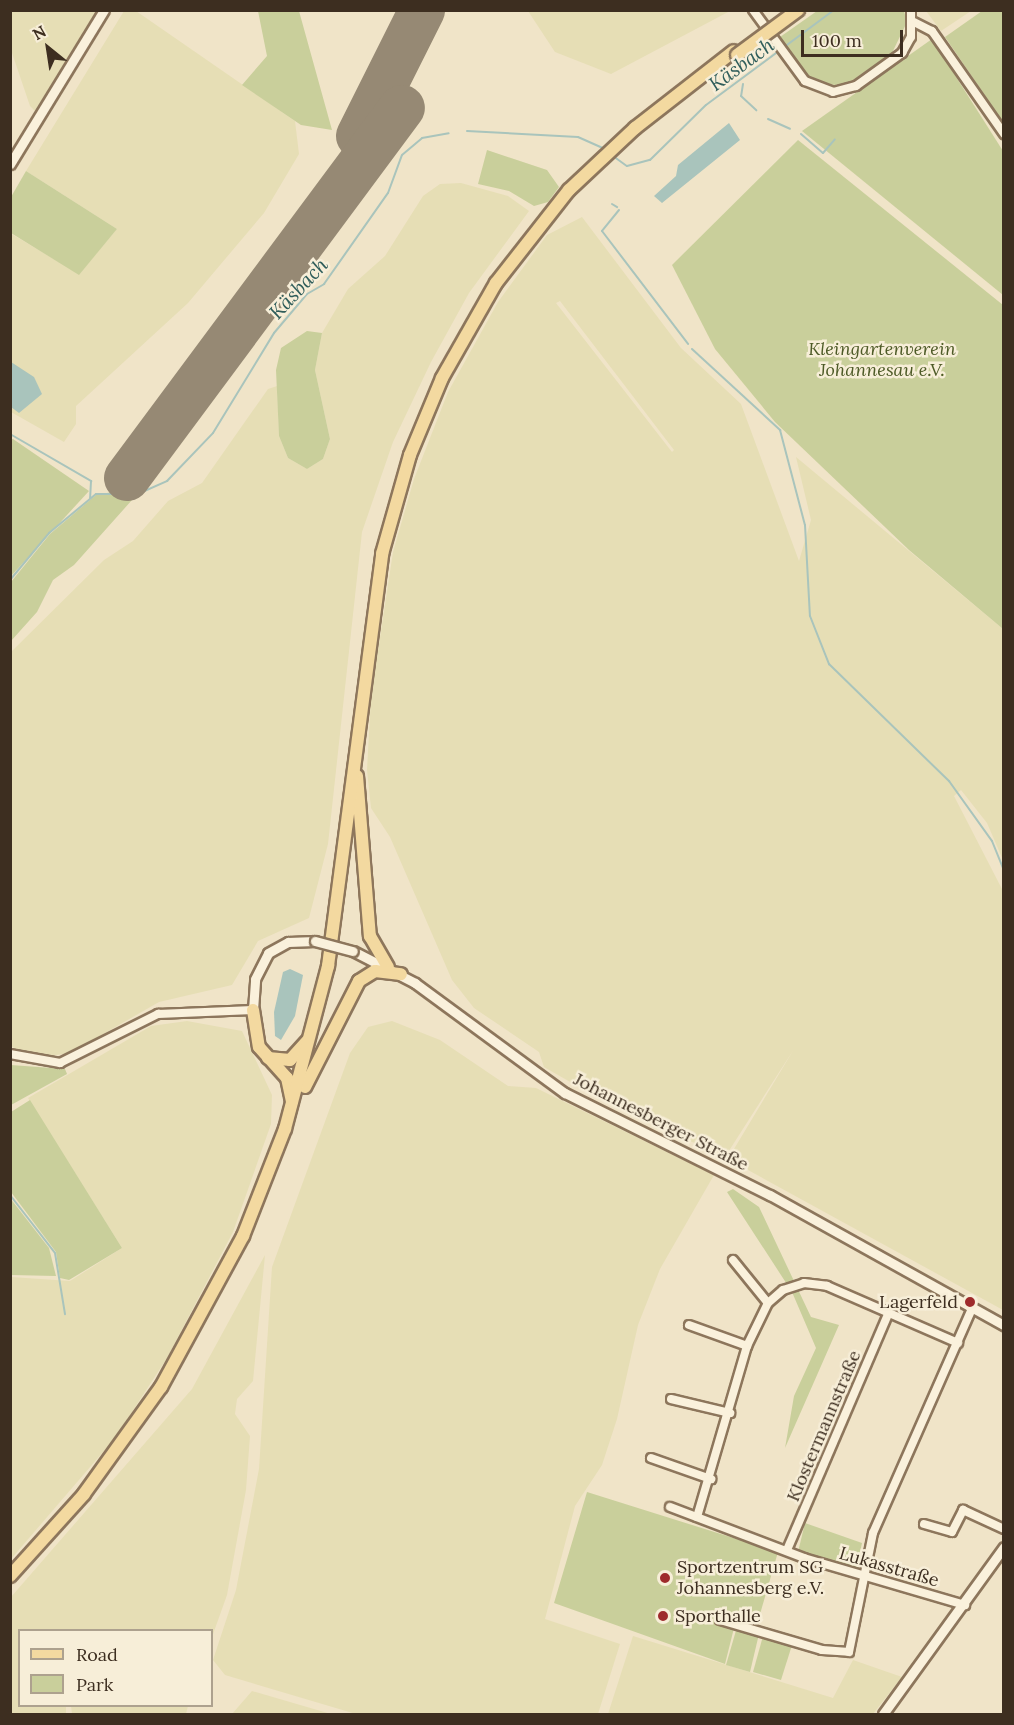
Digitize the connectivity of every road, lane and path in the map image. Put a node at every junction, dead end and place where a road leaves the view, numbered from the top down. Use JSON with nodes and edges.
{"nodes":[{"id":1,"x":104,"y":10,"type":"edge"},
{"id":2,"x":753,"y":10,"type":"edge"},
{"id":3,"x":792,"y":10,"type":"edge"},
{"id":4,"x":798,"y":10,"type":"edge"},
{"id":5,"x":911,"y":10,"type":"edge"},
{"id":6,"x":914,"y":22,"type":"junction"},
{"id":7,"x":735,"y":53,"type":"junction"},
{"id":8,"x":1004,"y":134,"type":"edge"},
{"id":9,"x":10,"y":164,"type":"edge"},
{"id":10,"x":357,"y":733,"type":"junction"},
{"id":11,"x":388,"y":967,"type":"junction"},
{"id":12,"x":401,"y":974,"type":"junction"},
{"id":13,"x":253,"y":1010,"type":"junction"},
{"id":14,"x":315,"y":1025,"type":"junction"},
{"id":15,"x":10,"y":1054,"type":"edge"},
{"id":16,"x":265,"y":1056,"type":"junction"},
{"id":17,"x":293,"y":1105,"type":"junction"},
{"id":18,"x":285,"y":1129,"type":"junction"},
{"id":19,"x":733,"y":1260,"type":"dead end"},
{"id":20,"x":768,"y":1303,"type":"junction"},
{"id":21,"x":972,"y":1308,"type":"junction"},
{"id":22,"x":888,"y":1314,"type":"junction"},
{"id":23,"x":689,"y":1325,"type":"dead end"},
{"id":24,"x":1004,"y":1325,"type":"edge"},
{"id":25,"x":958,"y":1343,"type":"junction"},
{"id":26,"x":747,"y":1346,"type":"junction"},
{"id":27,"x":671,"y":1399,"type":"dead end"},
{"id":28,"x":730,"y":1413,"type":"junction"},
{"id":29,"x":651,"y":1458,"type":"dead end"},
{"id":30,"x":711,"y":1479,"type":"junction"},
{"id":31,"x":670,"y":1507,"type":"dead end"},
{"id":32,"x":697,"y":1517,"type":"junction"},
{"id":33,"x":924,"y":1524,"type":"dead end"},
{"id":34,"x":1004,"y":1529,"type":"edge"},
{"id":35,"x":1004,"y":1547,"type":"edge"},
{"id":36,"x":787,"y":1550,"type":"junction"},
{"id":37,"x":10,"y":1576,"type":"edge"},
{"id":38,"x":866,"y":1576,"type":"junction"},
{"id":39,"x":965,"y":1605,"type":"junction"},
{"id":40,"x":720,"y":1620,"type":"dead end"},
{"id":41,"x":883,"y":1714,"type":"edge"}],
"edges":[{"from":1,"to":9,"type":"street"},
{"from":2,"to":6,"type":"street"},
{"from":3,"to":7,"type":"main road","bridge":true},
{"from":4,"to":7,"type":"main road","bridge":true},
{"from":5,"to":6,"type":"street"},
{"from":6,"to":8,"type":"street"},
{"from":7,"to":10,"type":"main road"},
{"from":10,"to":11,"type":"main road"},
{"from":10,"to":14,"type":"main road"},
{"from":11,"to":12,"type":"street","name":"Johannesberger Straße"},
{"from":11,"to":13,"type":"street","name":"Johannesberger Straße","bridge":true},
{"from":12,"to":18,"type":"main road"},
{"from":12,"to":21,"type":"street","name":"Johannesberger Straße"},
{"from":13,"to":15,"type":"street"},
{"from":13,"to":16,"type":"main road"},
{"from":14,"to":16,"type":"main road"},
{"from":14,"to":17,"type":"main road"},
{"from":16,"to":17,"type":"main road"},
{"from":17,"to":18,"type":"main road"},
{"from":18,"to":37,"type":"main road"},
{"from":19,"to":20,"type":"street"},
{"from":20,"to":22,"type":"street"},
{"from":20,"to":26,"type":"street"},
{"from":21,"to":24,"type":"street","name":"Johannesberger Straße"},
{"from":21,"to":25,"type":"street"},
{"from":22,"to":25,"type":"street"},
{"from":22,"to":36,"type":"street","name":"Klostermannstraße"},
{"from":23,"to":26,"type":"street"},
{"from":25,"to":38,"type":"street"},
{"from":26,"to":28,"type":"street"},
{"from":27,"to":28,"type":"street"},
{"from":28,"to":30,"type":"street"},
{"from":29,"to":30,"type":"street"},
{"from":30,"to":32,"type":"street"},
{"from":31,"to":32,"type":"street","name":"Lukasstraße"},
{"from":32,"to":36,"type":"street","name":"Lukasstraße"},
{"from":33,"to":34,"type":"street"},
{"from":35,"to":39,"type":"street"},
{"from":36,"to":38,"type":"street","name":"Lukasstraße"},
{"from":38,"to":39,"type":"street","name":"Lukasstraße"},
{"from":38,"to":40,"type":"street"},
{"from":39,"to":41,"type":"street"}]}
